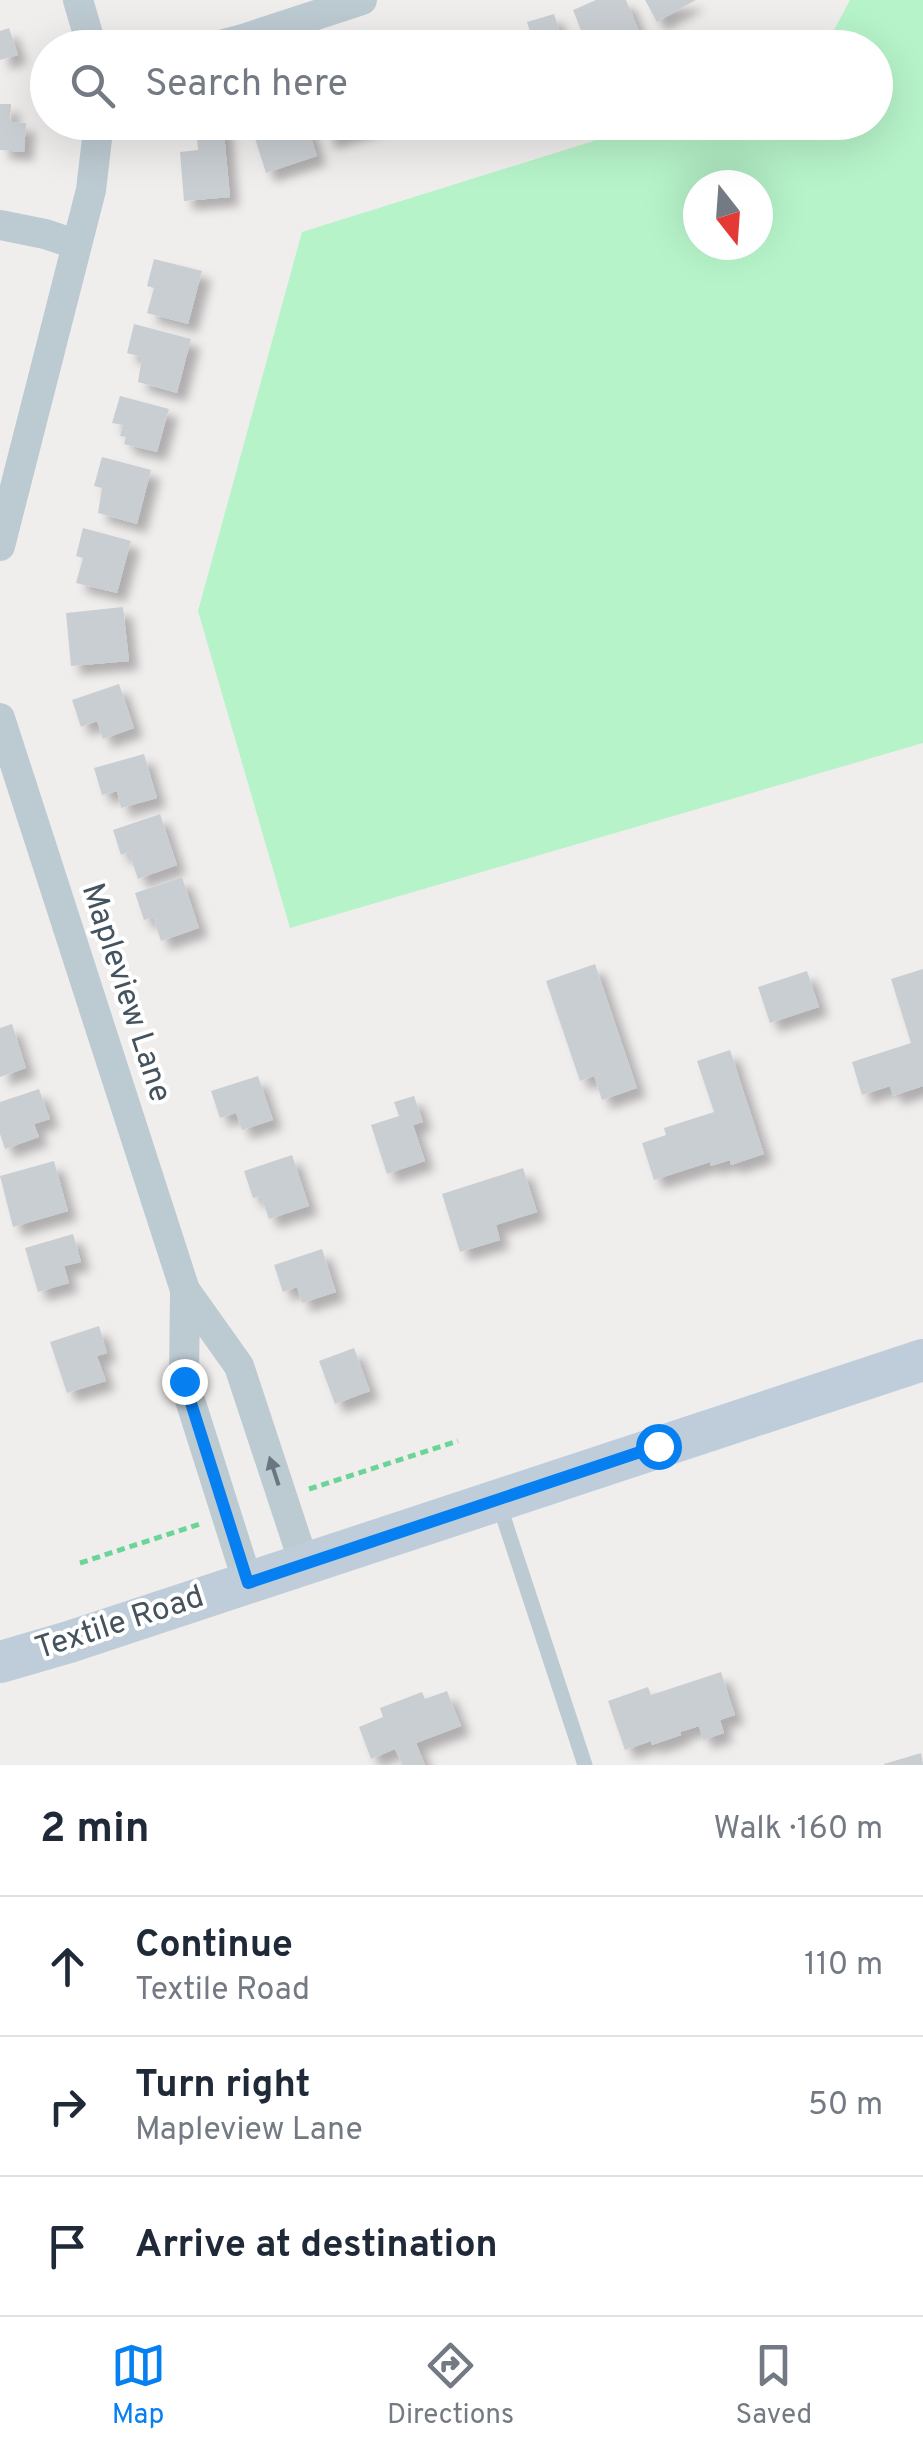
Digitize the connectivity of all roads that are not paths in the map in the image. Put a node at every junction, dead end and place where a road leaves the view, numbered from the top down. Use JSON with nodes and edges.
{"nodes":[{"id":1,"x":78,"y":0,"type":"edge"},
{"id":2,"x":362,"y":0,"type":"edge"},
{"id":3,"x":87,"y":30,"type":"edge"},
{"id":4,"x":271,"y":30,"type":"edge"},
{"id":5,"x":97,"y":140,"type":"edge"},
{"id":6,"x":0,"y":225,"type":"edge"},
{"id":7,"x":75,"y":244,"type":"junction"},
{"id":8,"x":0,"y":546,"type":"edge"},
{"id":9,"x":0,"y":718,"type":"edge"},
{"id":10,"x":186,"y":1290,"type":"junction"},
{"id":11,"x":923,"y":1360,"type":"edge"},
{"id":12,"x":498,"y":1500,"type":"junction"},
{"id":13,"x":304,"y":1564,"type":"junction"},
{"id":14,"x":248,"y":1583,"type":"junction"},
{"id":15,"x":0,"y":1662,"type":"edge"},
{"id":16,"x":586,"y":1765,"type":"edge"}],
"edges":[{"from":1,"to":3,"type":"street"},
{"from":2,"to":4,"type":"street"},
{"from":5,"to":7,"type":"street"},
{"from":6,"to":7,"type":"street"},
{"from":7,"to":8,"type":"street"},
{"from":9,"to":10,"type":"street","name":"Mapleview Lane"},
{"from":13,"to":10,"type":"street","name":"Mapleview Lane","one_way":true},
{"from":10,"to":14,"type":"street","name":"Mapleview Lane"},
{"from":11,"to":12,"type":"main road","name":"Textile Road"},
{"from":12,"to":13,"type":"main road","name":"Textile Road"},
{"from":12,"to":16,"type":"lane"},
{"from":13,"to":14,"type":"main road","name":"Textile Road"},
{"from":14,"to":15,"type":"main road","name":"Textile Road"}]}
